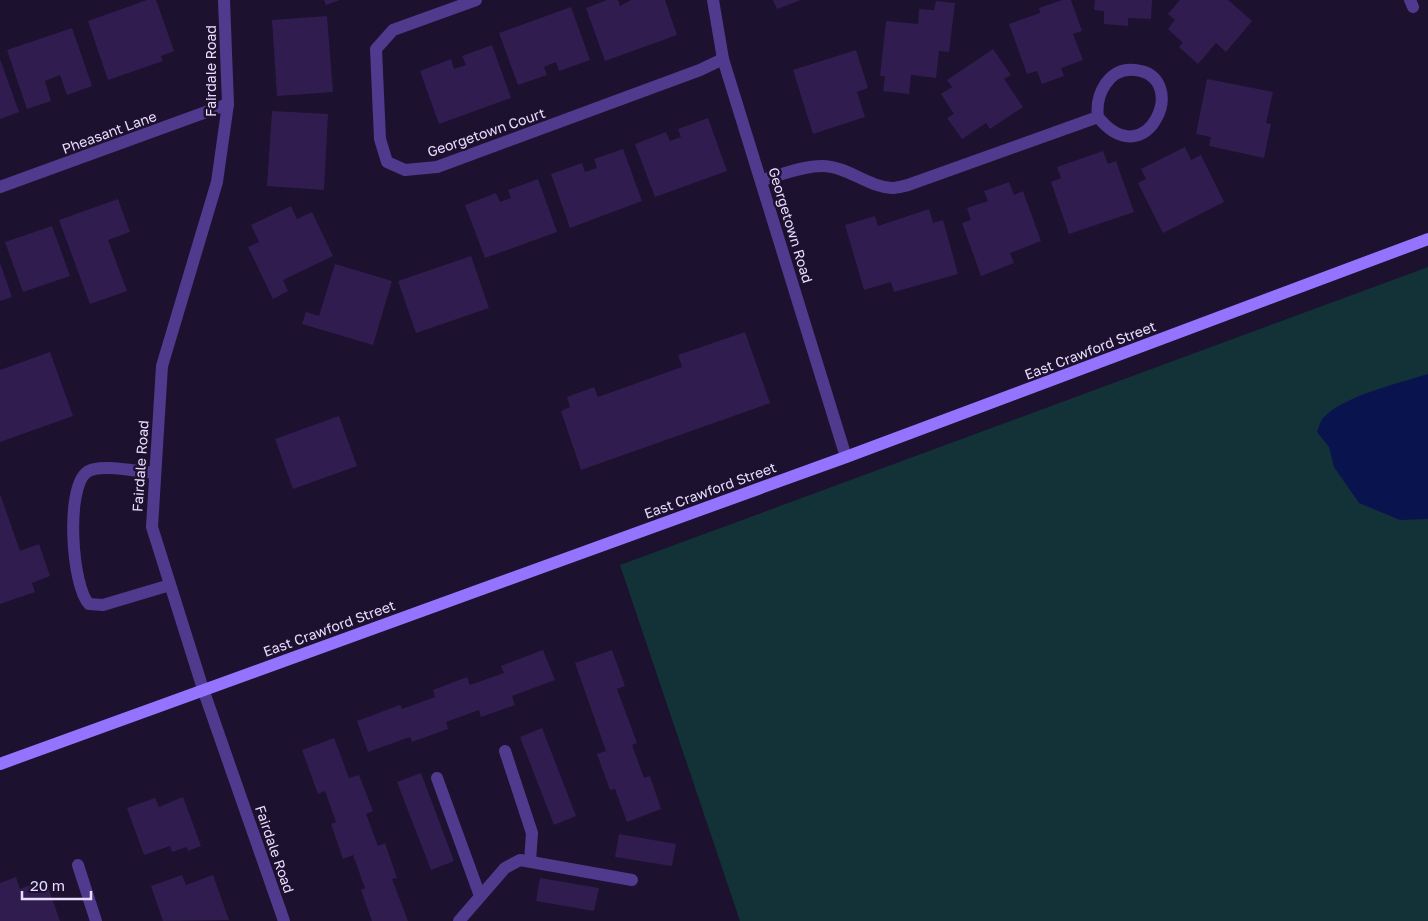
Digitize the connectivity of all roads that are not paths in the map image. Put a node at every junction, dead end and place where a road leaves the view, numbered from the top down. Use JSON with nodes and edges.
{"nodes":[{"id":1,"x":224,"y":0,"type":"edge"},
{"id":2,"x":476,"y":0,"type":"edge"},
{"id":3,"x":712,"y":0,"type":"edge"},
{"id":4,"x":723,"y":59,"type":"junction"},
{"id":5,"x":228,"y":104,"type":"junction"},
{"id":6,"x":1098,"y":117,"type":"junction"},
{"id":7,"x":762,"y":180,"type":"junction"},
{"id":8,"x":0,"y":187,"type":"edge"},
{"id":9,"x":1428,"y":238,"type":"edge"},
{"id":10,"x":846,"y":457,"type":"junction"},
{"id":11,"x":155,"y":473,"type":"junction"},
{"id":12,"x":170,"y":585,"type":"junction"},
{"id":13,"x":203,"y":689,"type":"junction"},
{"id":14,"x":505,"y":751,"type":"dead end"},
{"id":15,"x":0,"y":764,"type":"edge"},
{"id":16,"x":437,"y":778,"type":"dead end"},
{"id":17,"x":530,"y":861,"type":"junction"},
{"id":18,"x":78,"y":865,"type":"dead end"},
{"id":19,"x":632,"y":880,"type":"dead end"},
{"id":20,"x":480,"y":896,"type":"junction"},
{"id":21,"x":96,"y":921,"type":"edge"},
{"id":22,"x":284,"y":921,"type":"edge"},
{"id":23,"x":459,"y":921,"type":"edge"}],
"edges":[{"from":1,"to":5,"type":"street","name":"Fairdale Road"},
{"from":2,"to":4,"type":"street","name":"Georgetown Court"},
{"from":3,"to":4,"type":"street","name":"Georgetown Road"},
{"from":4,"to":7,"type":"street","name":"Georgetown Road"},
{"from":5,"to":8,"type":"street","name":"Pheasant Lane"},
{"from":5,"to":11,"type":"street","name":"Fairdale Road"},
{"from":6,"to":6,"type":"street"},
{"from":6,"to":7,"type":"street"},
{"from":7,"to":10,"type":"street","name":"Georgetown Road"},
{"from":9,"to":10,"type":"street","name":"East Crawford Street"},
{"from":10,"to":13,"type":"street","name":"East Crawford Street"},
{"from":11,"to":12,"type":"street","name":"Fairdale Road"},
{"from":11,"to":12,"type":"street"},
{"from":12,"to":13,"type":"street","name":"Fairdale Road"},
{"from":13,"to":15,"type":"street","name":"East Crawford Street"},
{"from":13,"to":22,"type":"street","name":"Fairdale Road"},
{"from":14,"to":17,"type":"street"},
{"from":16,"to":20,"type":"street"},
{"from":17,"to":19,"type":"street"},
{"from":17,"to":20,"type":"street"},
{"from":18,"to":21,"type":"street"},
{"from":20,"to":23,"type":"street"}]}
